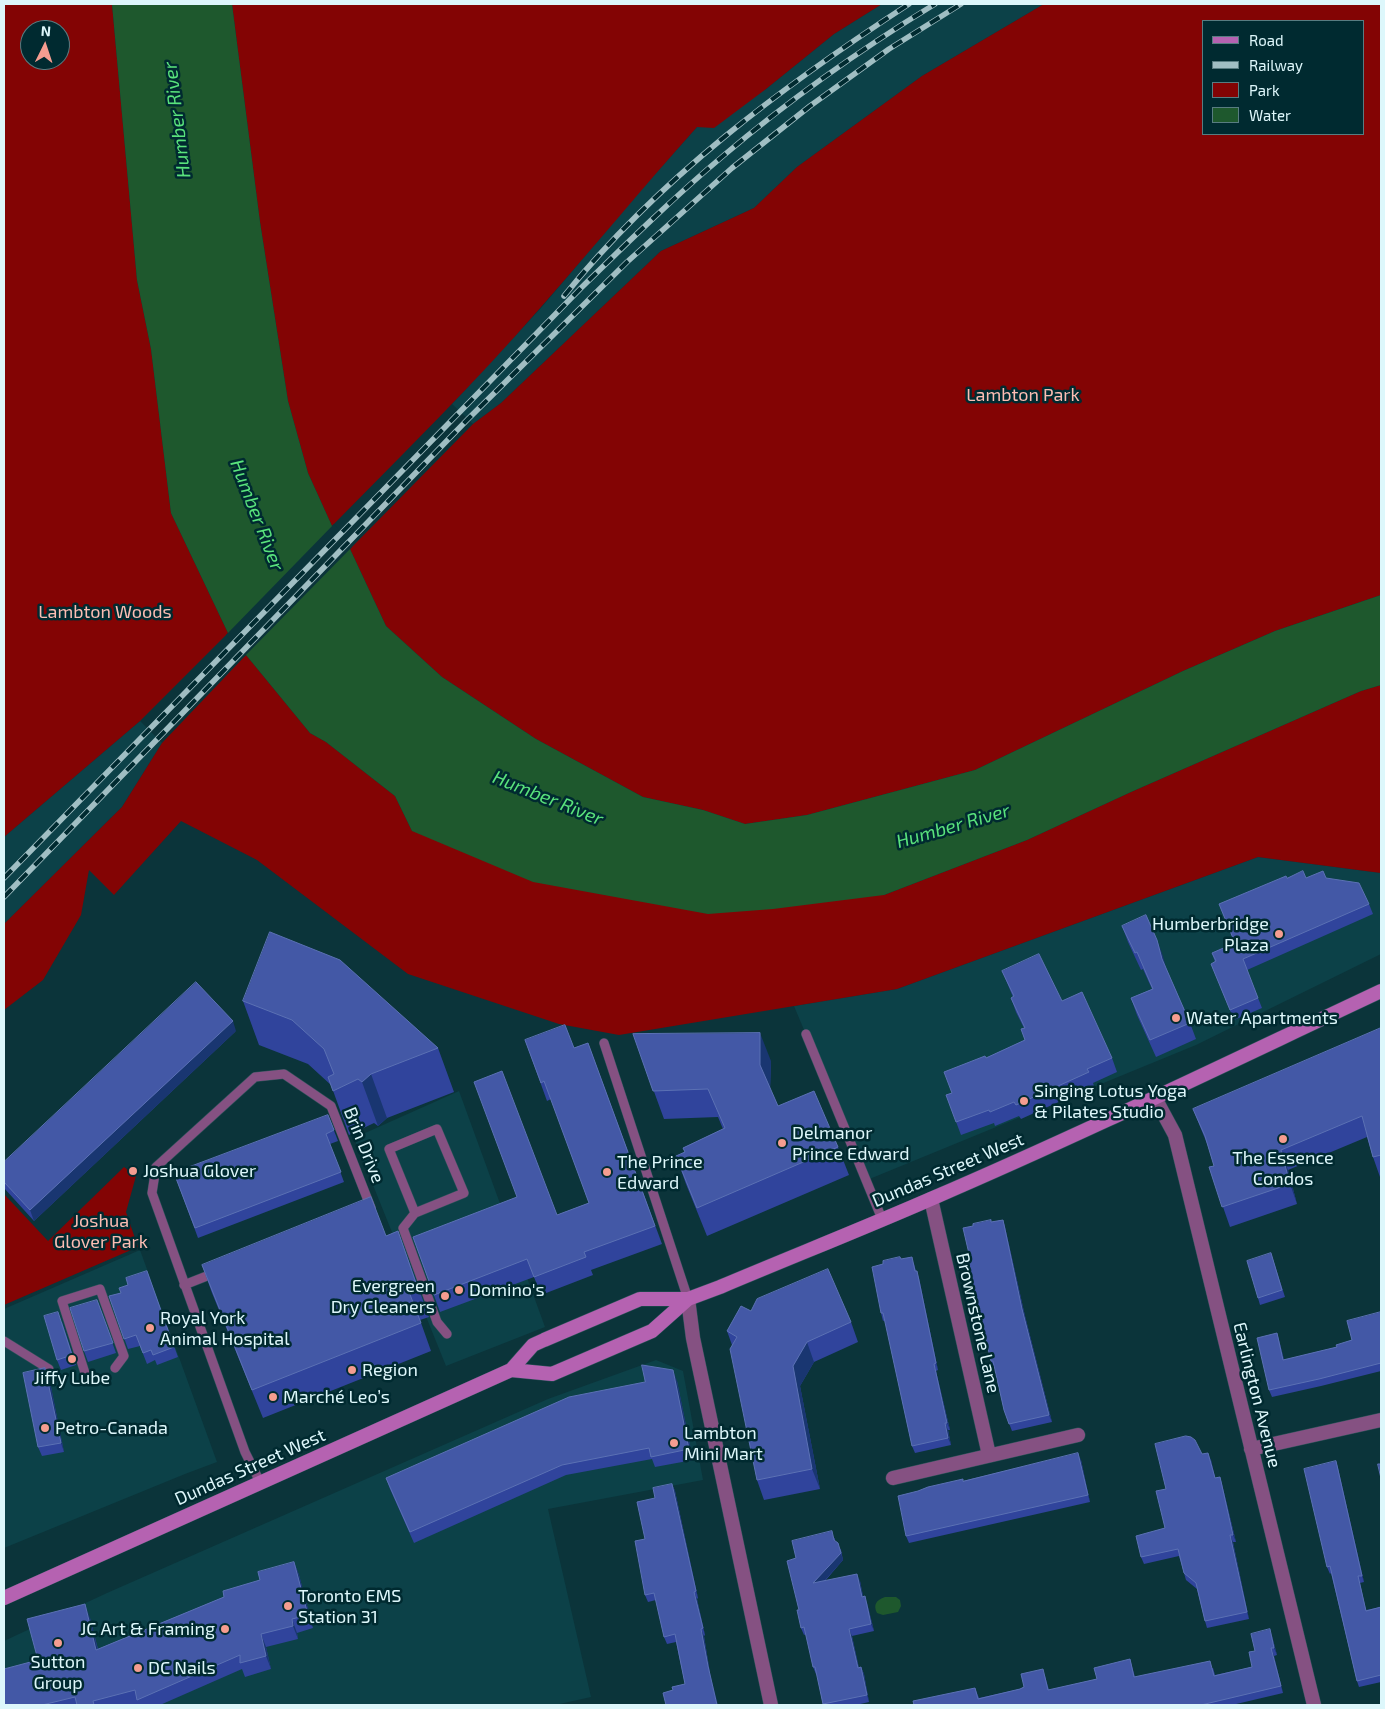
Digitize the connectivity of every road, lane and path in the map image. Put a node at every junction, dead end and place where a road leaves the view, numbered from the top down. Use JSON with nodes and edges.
{"nodes":[{"id":1,"x":1381,"y":991,"type":"edge"},
{"id":2,"x":806,"y":1034,"type":"dead end"},
{"id":3,"x":604,"y":1043,"type":"dead end"},
{"id":4,"x":1155,"y":1098,"type":"junction"},
{"id":5,"x":931,"y":1199,"type":"junction"},
{"id":6,"x":363,"y":1212,"type":"edge"},
{"id":7,"x":415,"y":1213,"type":"junction"},
{"id":8,"x":882,"y":1219,"type":"junction"},
{"id":9,"x":230,"y":1266,"type":"edge"},
{"id":10,"x":184,"y":1285,"type":"junction"},
{"id":11,"x":688,"y":1298,"type":"junction"},
{"id":12,"x":447,"y":1334,"type":"dead end"},
{"id":13,"x":4,"y":1341,"type":"edge"},
{"id":14,"x":115,"y":1368,"type":"dead end"},
{"id":15,"x":49,"y":1369,"type":"dead end"},
{"id":16,"x":511,"y":1370,"type":"junction"},
{"id":17,"x":84,"y":1373,"type":"dead end"},
{"id":18,"x":1381,"y":1420,"type":"edge"},
{"id":19,"x":1078,"y":1435,"type":"dead end"},
{"id":20,"x":1251,"y":1449,"type":"junction"},
{"id":21,"x":989,"y":1455,"type":"junction"},
{"id":22,"x":893,"y":1478,"type":"dead end"},
{"id":23,"x":260,"y":1482,"type":"junction"},
{"id":24,"x":4,"y":1598,"type":"edge"},
{"id":25,"x":771,"y":1705,"type":"edge"},
{"id":26,"x":1314,"y":1705,"type":"edge"}],
"edges":[{"from":1,"to":4,"type":"main road","name":"Dundas Street West"},
{"from":2,"to":8,"type":"lane"},
{"from":3,"to":11,"type":"lane"},
{"from":4,"to":5,"type":"main road","name":"Dundas Street West"},
{"from":4,"to":20,"type":"street","name":"Earlington Avenue"},
{"from":5,"to":8,"type":"main road","name":"Dundas Street West"},
{"from":5,"to":21,"type":"street","name":"Brownstone Lane"},
{"from":6,"to":10,"type":"lane","name":"Brin Drive"},
{"from":7,"to":7,"type":"lane"},
{"from":7,"to":12,"type":"lane"},
{"from":8,"to":11,"type":"main road","name":"Dundas Street West"},
{"from":9,"to":10,"type":"lane"},
{"from":10,"to":23,"type":"lane"},
{"from":11,"to":16,"type":"main road","name":"Dundas Street West"},
{"from":11,"to":16,"type":"main road","name":"Dundas Street West"},
{"from":11,"to":25,"type":"street"},
{"from":13,"to":15,"type":"lane"},
{"from":14,"to":17,"type":"lane"},
{"from":16,"to":23,"type":"main road","name":"Dundas Street West"},
{"from":18,"to":20,"type":"street"},
{"from":19,"to":21,"type":"street"},
{"from":20,"to":26,"type":"street","name":"Earlington Avenue"},
{"from":21,"to":22,"type":"street"},
{"from":23,"to":24,"type":"main road","name":"Dundas Street West"}]}
